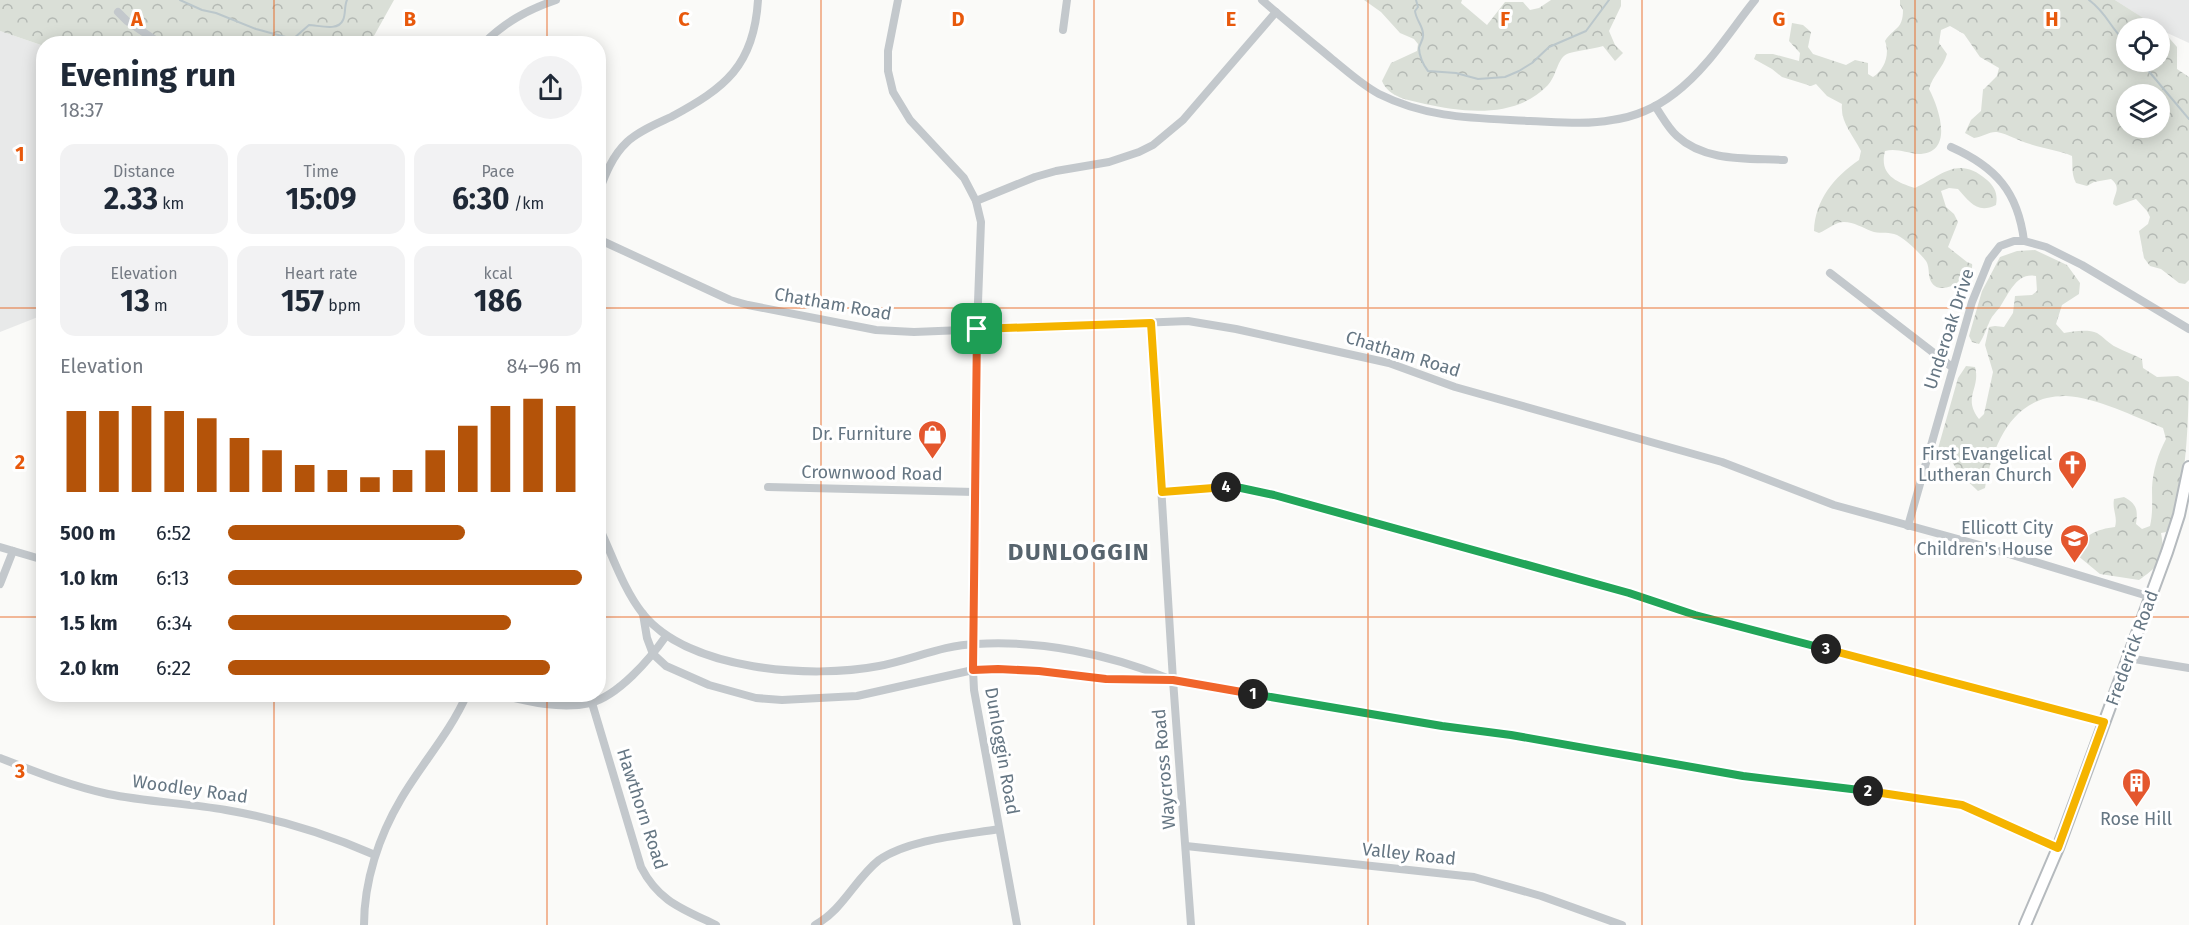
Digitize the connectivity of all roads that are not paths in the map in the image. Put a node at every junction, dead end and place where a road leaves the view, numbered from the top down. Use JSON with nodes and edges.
{"nodes":[{"id":1,"x":556,"y":0,"type":"edge"},
{"id":2,"x":758,"y":0,"type":"edge"},
{"id":3,"x":898,"y":0,"type":"edge"},
{"id":4,"x":1067,"y":0,"type":"edge"},
{"id":5,"x":1262,"y":0,"type":"edge"},
{"id":6,"x":1755,"y":0,"type":"edge"},
{"id":7,"x":118,"y":12,"type":"dead end"},
{"id":8,"x":1276,"y":12,"type":"junction"},
{"id":9,"x":1063,"y":30,"type":"dead end"},
{"id":10,"x":149,"y":36,"type":"edge"},
{"id":11,"x":490,"y":36,"type":"edge"},
{"id":12,"x":1655,"y":106,"type":"junction"},
{"id":13,"x":1951,"y":147,"type":"dead end"},
{"id":14,"x":1784,"y":160,"type":"dead end"},
{"id":15,"x":606,"y":175,"type":"edge"},
{"id":16,"x":976,"y":201,"type":"junction"},
{"id":17,"x":2025,"y":241,"type":"junction"},
{"id":18,"x":606,"y":244,"type":"edge"},
{"id":19,"x":1830,"y":273,"type":"dead end"},
{"id":20,"x":1151,"y":323,"type":"junction"},
{"id":21,"x":977,"y":329,"type":"junction"},
{"id":22,"x":2189,"y":329,"type":"edge"},
{"id":23,"x":1952,"y":367,"type":"junction"},
{"id":24,"x":2189,"y":468,"type":"edge"},
{"id":25,"x":768,"y":487,"type":"dead end"},
{"id":26,"x":975,"y":492,"type":"junction"},
{"id":27,"x":1162,"y":492,"type":"junction"},
{"id":28,"x":1908,"y":526,"type":"junction"},
{"id":29,"x":606,"y":542,"type":"edge"},
{"id":30,"x":0,"y":547,"type":"edge"},
{"id":31,"x":13,"y":551,"type":"junction"},
{"id":32,"x":36,"y":558,"type":"edge"},
{"id":33,"x":0,"y":584,"type":"edge"},
{"id":34,"x":2151,"y":597,"type":"junction"},
{"id":35,"x":643,"y":614,"type":"junction"},
{"id":36,"x":666,"y":636,"type":"junction"},
{"id":37,"x":973,"y":644,"type":"junction"},
{"id":38,"x":654,"y":654,"type":"junction"},
{"id":39,"x":2128,"y":658,"type":"junction"},
{"id":40,"x":2189,"y":668,"type":"edge"},
{"id":41,"x":973,"y":670,"type":"junction"},
{"id":42,"x":1173,"y":680,"type":"junction"},
{"id":43,"x":606,"y":694,"type":"edge"},
{"id":44,"x":463,"y":702,"type":"edge"},
{"id":45,"x":536,"y":702,"type":"edge"},
{"id":46,"x":591,"y":703,"type":"joint"},
{"id":47,"x":2104,"y":722,"type":"junction"},
{"id":48,"x":0,"y":758,"type":"edge"},
{"id":49,"x":999,"y":829,"type":"junction"},
{"id":50,"x":1186,"y":846,"type":"junction"},
{"id":51,"x":2058,"y":848,"type":"junction"},
{"id":52,"x":375,"y":855,"type":"junction"},
{"id":53,"x":364,"y":925,"type":"edge"},
{"id":54,"x":716,"y":925,"type":"edge"},
{"id":55,"x":815,"y":925,"type":"edge"},
{"id":56,"x":1017,"y":925,"type":"edge"},
{"id":57,"x":1191,"y":925,"type":"edge"},
{"id":58,"x":1622,"y":925,"type":"edge"},
{"id":59,"x":2025,"y":925,"type":"edge"}],
"edges":[{"from":1,"to":11,"type":"street"},
{"from":2,"to":15,"type":"street"},
{"from":3,"to":16,"type":"street","name":"Dunloggin Road"},
{"from":4,"to":9,"type":"street"},
{"from":5,"to":8,"type":"street"},
{"from":6,"to":12,"type":"street"},
{"from":7,"to":10,"type":"street"},
{"from":8,"to":12,"type":"street"},
{"from":8,"to":16,"type":"street"},
{"from":12,"to":14,"type":"street"},
{"from":13,"to":17,"type":"street"},
{"from":16,"to":21,"type":"street","name":"Dunloggin Road"},
{"from":17,"to":22,"type":"street"},
{"from":17,"to":23,"type":"street","name":"Underoak Drive"},
{"from":18,"to":21,"type":"street","name":"Chatham Road"},
{"from":19,"to":23,"type":"street"},
{"from":20,"to":21,"type":"street","name":"Chatham Road"},
{"from":20,"to":27,"type":"street","name":"Waycross Road"},
{"from":20,"to":28,"type":"street","name":"Chatham Road"},
{"from":21,"to":26,"type":"street","name":"Dunloggin Road"},
{"from":23,"to":28,"type":"street","name":"Underoak Drive"},
{"from":24,"to":34,"type":"main road","name":"Frederick Road"},
{"from":25,"to":26,"type":"street","name":"Crownwood Road"},
{"from":26,"to":37,"type":"street","name":"Dunloggin Road"},
{"from":27,"to":42,"type":"street","name":"Waycross Road"},
{"from":27,"to":47,"type":"street"},
{"from":28,"to":34,"type":"street","name":"Chatham Road"},
{"from":29,"to":35,"type":"street"},
{"from":30,"to":31,"type":"street"},
{"from":31,"to":32,"type":"street"},
{"from":31,"to":33,"type":"street"},
{"from":34,"to":39,"type":"main road","name":"Frederick Road"},
{"from":35,"to":36,"type":"street"},
{"from":35,"to":38,"type":"street"},
{"from":36,"to":37,"type":"street"},
{"from":36,"to":38,"type":"street"},
{"from":37,"to":41,"type":"street","name":"Dunloggin Road"},
{"from":37,"to":42,"type":"street"},
{"from":38,"to":41,"type":"street"},
{"from":38,"to":43,"type":"street"},
{"from":39,"to":40,"type":"street"},
{"from":39,"to":47,"type":"main road","name":"Frederick Road"},
{"from":41,"to":42,"type":"street"},
{"from":41,"to":49,"type":"street","name":"Dunloggin Road"},
{"from":42,"to":50,"type":"street","name":"Waycross Road"},
{"from":42,"to":51,"type":"street"},
{"from":44,"to":52,"type":"street"},
{"from":45,"to":46,"type":"street"},
{"from":46,"to":54,"type":"street","name":"Hawthorn Road"},
{"from":47,"to":51,"type":"main road","name":"Frederick Road"},
{"from":48,"to":52,"type":"street","name":"Woodley Road"},
{"from":49,"to":55,"type":"street"},
{"from":49,"to":56,"type":"street","name":"Dunloggin Road"},
{"from":50,"to":57,"type":"street","name":"Waycross Road"},
{"from":50,"to":58,"type":"street","name":"Valley Road"},
{"from":51,"to":59,"type":"main road","name":"Frederick Road"},
{"from":52,"to":53,"type":"street"}]}
